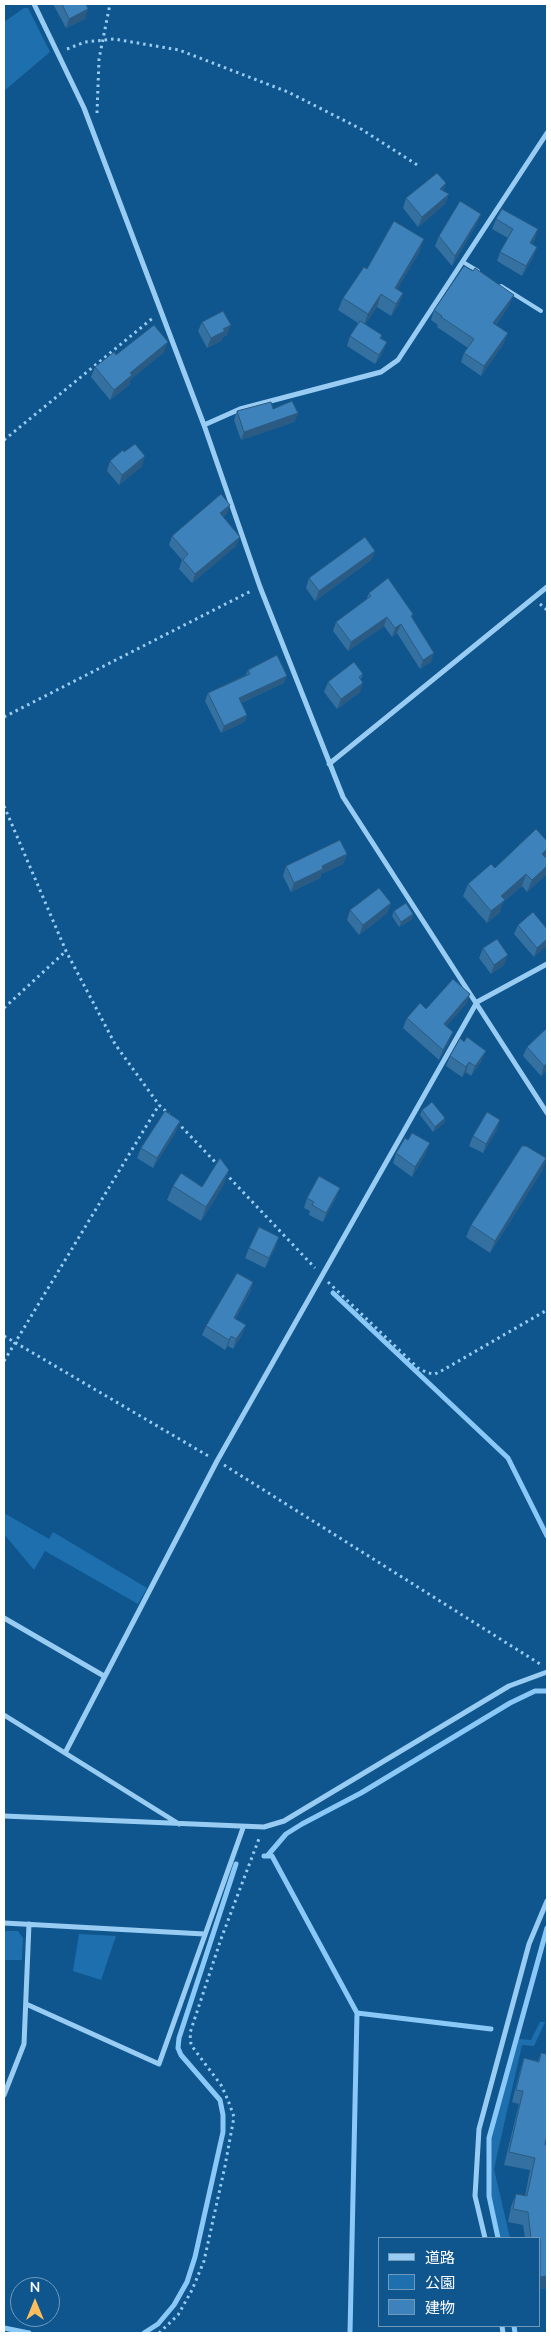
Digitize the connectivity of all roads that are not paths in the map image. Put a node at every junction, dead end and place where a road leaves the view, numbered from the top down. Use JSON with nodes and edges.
{"nodes":[{"id":1,"x":34,"y":4,"type":"edge"},
{"id":2,"x":547,"y":132,"type":"edge"},
{"id":3,"x":463,"y":262,"type":"junction"},
{"id":4,"x":486,"y":277,"type":"edge"},
{"id":5,"x":494,"y":282,"type":"edge"},
{"id":6,"x":541,"y":311,"type":"dead end"},
{"id":7,"x":204,"y":425,"type":"junction"},
{"id":8,"x":547,"y":587,"type":"edge"},
{"id":9,"x":329,"y":764,"type":"junction"},
{"id":10,"x":547,"y":964,"type":"edge"},
{"id":11,"x":477,"y":1002,"type":"junction"},
{"id":12,"x":547,"y":1113,"type":"edge"},
{"id":13,"x":4,"y":1618,"type":"edge"},
{"id":14,"x":547,"y":1670,"type":"edge"},
{"id":15,"x":104,"y":1676,"type":"junction"},
{"id":16,"x":4,"y":1715,"type":"edge"},
{"id":17,"x":65,"y":1753,"type":"junction"},
{"id":18,"x":4,"y":1816,"type":"edge"},
{"id":19,"x":180,"y":1825,"type":"junction"},
{"id":20,"x":243,"y":1828,"type":"junction"},
{"id":21,"x":547,"y":1901,"type":"edge"},
{"id":22,"x":4,"y":1923,"type":"edge"},
{"id":23,"x":29,"y":1924,"type":"junction"},
{"id":24,"x":204,"y":1934,"type":"junction"},
{"id":25,"x":26,"y":2004,"type":"junction"},
{"id":26,"x":4,"y":2095,"type":"edge"},
{"id":27,"x":485,"y":2237,"type":"edge"}],
"edges":[{"from":1,"to":7,"type":"street"},
{"from":2,"to":3,"type":"street"},
{"from":3,"to":4,"type":"lane"},
{"from":3,"to":7,"type":"street"},
{"from":5,"to":6,"type":"lane"},
{"from":7,"to":9,"type":"street"},
{"from":8,"to":9,"type":"street"},
{"from":9,"to":11,"type":"street"},
{"from":10,"to":11,"type":"street"},
{"from":11,"to":12,"type":"street"},
{"from":11,"to":15,"type":"street"},
{"from":13,"to":15,"type":"street"},
{"from":14,"to":20,"type":"street"},
{"from":15,"to":17,"type":"street"},
{"from":16,"to":17,"type":"street"},
{"from":17,"to":19,"type":"street"},
{"from":18,"to":19,"type":"street"},
{"from":19,"to":20,"type":"street"},
{"from":20,"to":24,"type":"street"},
{"from":21,"to":27,"type":"street"},
{"from":22,"to":23,"type":"street"},
{"from":23,"to":24,"type":"street"},
{"from":23,"to":25,"type":"street"},
{"from":24,"to":25,"type":"street"},
{"from":25,"to":26,"type":"street"}]}
